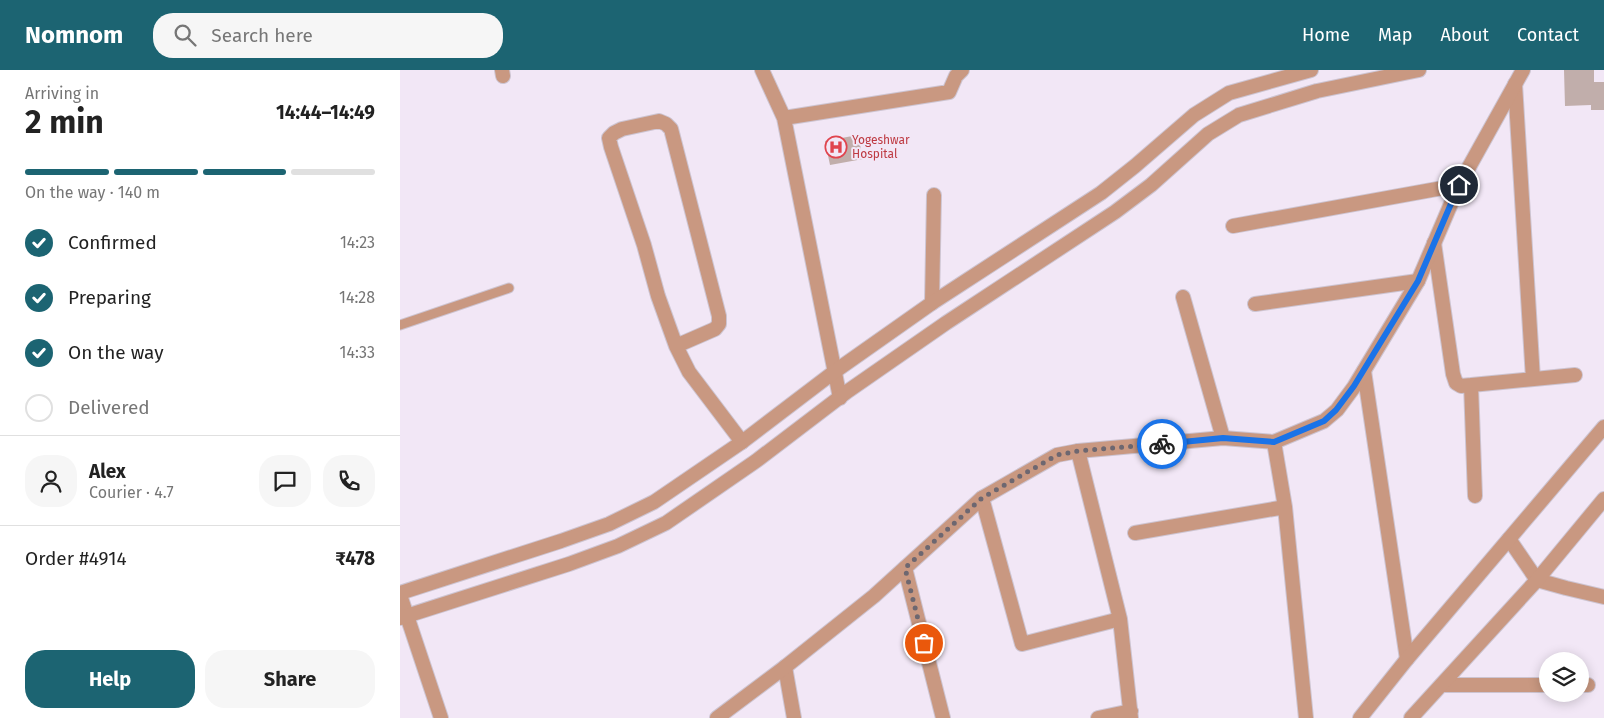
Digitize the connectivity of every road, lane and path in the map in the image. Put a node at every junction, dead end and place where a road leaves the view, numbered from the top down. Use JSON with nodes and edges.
{"nodes":[{"id":1,"x":762,"y":70,"type":"edge"},
{"id":2,"x":962,"y":70,"type":"edge"},
{"id":3,"x":1311,"y":70,"type":"edge"},
{"id":4,"x":1419,"y":70,"type":"edge"},
{"id":5,"x":1523,"y":70,"type":"edge"},
{"id":6,"x":1514,"y":84,"type":"junction"},
{"id":7,"x":784,"y":118,"type":"junction"},
{"id":8,"x":1135,"y":166,"type":"junction"},
{"id":9,"x":1151,"y":185,"type":"junction"},
{"id":10,"x":1459,"y":185,"type":"junction"},
{"id":11,"x":934,"y":194,"type":"dead end"},
{"id":12,"x":1232,"y":226,"type":"dead end"},
{"id":13,"x":1434,"y":243,"type":"junction"},
{"id":14,"x":1418,"y":281,"type":"junction"},
{"id":15,"x":509,"y":288,"type":"dead end"},
{"id":16,"x":1183,"y":297,"type":"dead end"},
{"id":17,"x":932,"y":303,"type":"junction"},
{"id":18,"x":1255,"y":304,"type":"dead end"},
{"id":19,"x":400,"y":325,"type":"edge"},
{"id":20,"x":676,"y":346,"type":"junction"},
{"id":21,"x":1364,"y":371,"type":"junction"},
{"id":22,"x":834,"y":372,"type":"junction"},
{"id":23,"x":1575,"y":375,"type":"dead end"},
{"id":24,"x":1533,"y":379,"type":"junction"},
{"id":25,"x":1471,"y":385,"type":"junction"},
{"id":26,"x":840,"y":398,"type":"junction"},
{"id":27,"x":1604,"y":427,"type":"edge"},
{"id":28,"x":1223,"y":438,"type":"junction"},
{"id":29,"x":742,"y":442,"type":"junction"},
{"id":30,"x":1274,"y":442,"type":"junction"},
{"id":31,"x":1078,"y":451,"type":"junction"},
{"id":32,"x":1475,"y":496,"type":"dead end"},
{"id":33,"x":982,"y":498,"type":"junction"},
{"id":34,"x":1604,"y":499,"type":"edge"},
{"id":35,"x":1285,"y":507,"type":"junction"},
{"id":36,"x":1135,"y":533,"type":"dead end"},
{"id":37,"x":1509,"y":539,"type":"junction"},
{"id":38,"x":905,"y":568,"type":"junction"},
{"id":39,"x":1537,"y":580,"type":"junction"},
{"id":40,"x":400,"y":594,"type":"edge"},
{"id":41,"x":1604,"y":597,"type":"edge"},
{"id":42,"x":404,"y":617,"type":"edge"},
{"id":43,"x":1120,"y":619,"type":"junction"},
{"id":44,"x":1407,"y":660,"type":"junction"},
{"id":45,"x":785,"y":667,"type":"junction"},
{"id":46,"x":1442,"y":685,"type":"junction"},
{"id":47,"x":1539,"y":685,"type":"edge"},
{"id":48,"x":1131,"y":714,"type":"edge"},
{"id":49,"x":441,"y":718,"type":"edge"},
{"id":50,"x":717,"y":718,"type":"edge"},
{"id":51,"x":794,"y":718,"type":"edge"},
{"id":52,"x":943,"y":718,"type":"edge"},
{"id":53,"x":1098,"y":718,"type":"edge"},
{"id":54,"x":1306,"y":718,"type":"edge"},
{"id":55,"x":1360,"y":718,"type":"edge"},
{"id":56,"x":1411,"y":718,"type":"edge"}],
"edges":[{"from":1,"to":7,"type":"street"},
{"from":2,"to":7,"type":"street"},
{"from":3,"to":8,"type":"street"},
{"from":4,"to":9,"type":"street"},
{"from":5,"to":6,"type":"street"},
{"from":6,"to":10,"type":"street"},
{"from":6,"to":24,"type":"street"},
{"from":7,"to":22,"type":"street"},
{"from":8,"to":9,"type":"street"},
{"from":8,"to":17,"type":"street"},
{"from":9,"to":26,"type":"street"},
{"from":10,"to":12,"type":"street"},
{"from":10,"to":13,"type":"street"},
{"from":11,"to":17,"type":"street"},
{"from":13,"to":14,"type":"street"},
{"from":13,"to":25,"type":"street"},
{"from":14,"to":18,"type":"street"},
{"from":14,"to":21,"type":"street"},
{"from":15,"to":19,"type":"lane"},
{"from":16,"to":28,"type":"street"},
{"from":17,"to":22,"type":"street"},
{"from":20,"to":20,"type":"street"},
{"from":20,"to":29,"type":"street"},
{"from":21,"to":30,"type":"street"},
{"from":21,"to":44,"type":"street"},
{"from":22,"to":26,"type":"street"},
{"from":22,"to":29,"type":"street"},
{"from":23,"to":24,"type":"street"},
{"from":24,"to":25,"type":"street"},
{"from":25,"to":32,"type":"street"},
{"from":26,"to":42,"type":"street"},
{"from":27,"to":37,"type":"street"},
{"from":28,"to":30,"type":"street"},
{"from":28,"to":31,"type":"street"},
{"from":29,"to":40,"type":"street"},
{"from":30,"to":35,"type":"street"},
{"from":31,"to":33,"type":"street"},
{"from":31,"to":43,"type":"street"},
{"from":33,"to":38,"type":"street"},
{"from":33,"to":43,"type":"street"},
{"from":34,"to":39,"type":"street"},
{"from":35,"to":36,"type":"street"},
{"from":35,"to":54,"type":"street"},
{"from":37,"to":39,"type":"street"},
{"from":37,"to":44,"type":"street"},
{"from":38,"to":45,"type":"street"},
{"from":38,"to":52,"type":"street"},
{"from":39,"to":41,"type":"street"},
{"from":39,"to":46,"type":"street"},
{"from":40,"to":42,"type":"street"},
{"from":42,"to":49,"type":"street"},
{"from":43,"to":48,"type":"street"},
{"from":44,"to":55,"type":"street"},
{"from":45,"to":50,"type":"street"},
{"from":45,"to":51,"type":"street"},
{"from":46,"to":47,"type":"street"},
{"from":46,"to":56,"type":"street"},
{"from":48,"to":53,"type":"street"}]}
